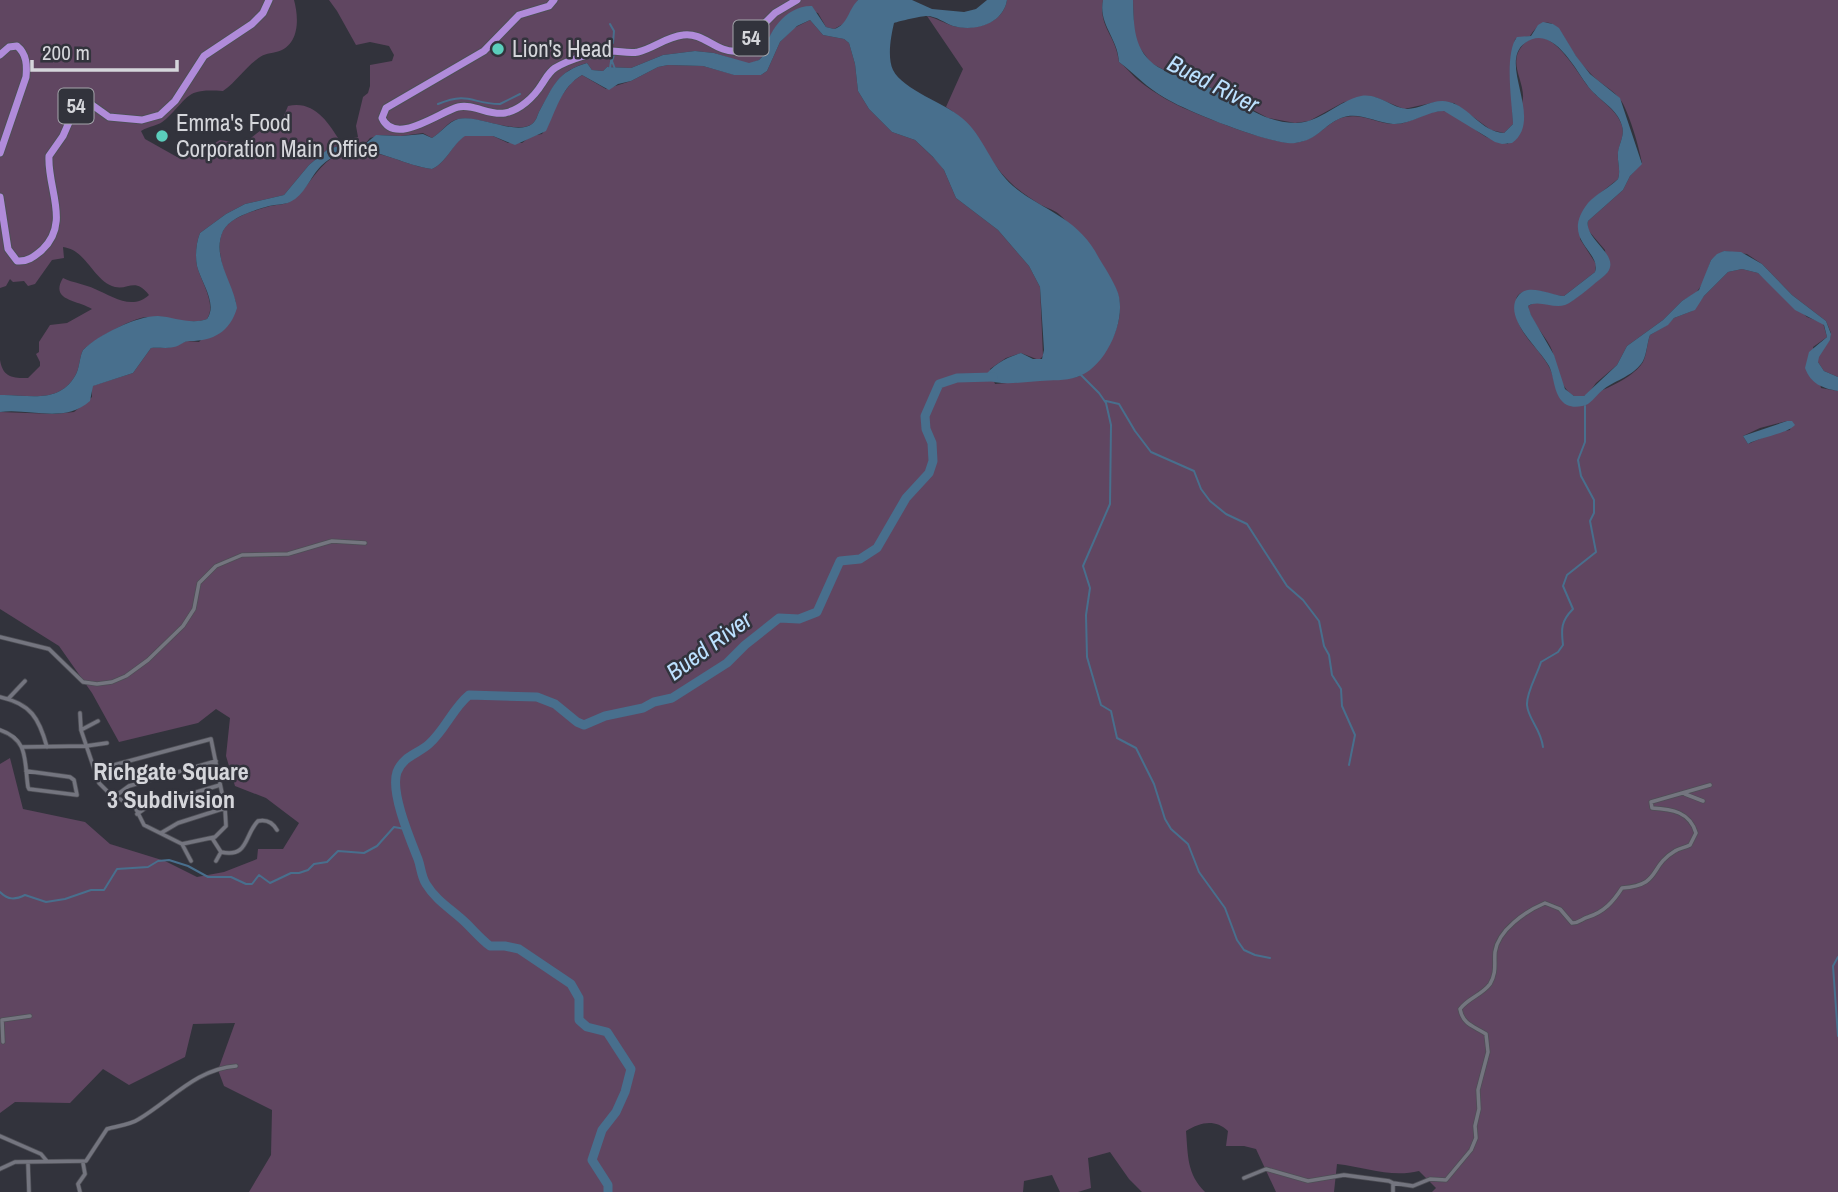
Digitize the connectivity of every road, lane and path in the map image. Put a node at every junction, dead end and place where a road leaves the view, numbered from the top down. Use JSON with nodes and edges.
{"nodes":[{"id":1,"x":269,"y":0,"type":"edge"},
{"id":2,"x":554,"y":0,"type":"edge"},
{"id":3,"x":797,"y":0,"type":"edge"},
{"id":4,"x":0,"y":55,"type":"edge"},
{"id":5,"x":0,"y":153,"type":"edge"},
{"id":6,"x":0,"y":197,"type":"edge"},
{"id":7,"x":365,"y":543,"type":"dead end"},
{"id":8,"x":0,"y":637,"type":"edge"},
{"id":9,"x":25,"y":681,"type":"dead end"},
{"id":10,"x":0,"y":697,"type":"edge"},
{"id":11,"x":8,"y":699,"type":"junction"},
{"id":12,"x":80,"y":713,"type":"dead end"},
{"id":13,"x":98,"y":721,"type":"dead end"},
{"id":14,"x":0,"y":730,"type":"edge"},
{"id":15,"x":81,"y":730,"type":"junction"},
{"id":16,"x":107,"y":743,"type":"dead end"},
{"id":17,"x":86,"y":746,"type":"junction"},
{"id":18,"x":22,"y":747,"type":"junction"},
{"id":19,"x":47,"y":747,"type":"junction"},
{"id":20,"x":216,"y":761,"type":"junction"},
{"id":21,"x":95,"y":770,"type":"junction"},
{"id":22,"x":26,"y":771,"type":"junction"},
{"id":23,"x":220,"y":785,"type":"junction"},
{"id":24,"x":1710,"y":785,"type":"dead end"},
{"id":25,"x":1684,"y":794,"type":"junction"},
{"id":26,"x":114,"y":797,"type":"junction"},
{"id":27,"x":1703,"y":801,"type":"dead end"},
{"id":28,"x":225,"y":808,"type":"junction"},
{"id":29,"x":137,"y":814,"type":"junction"},
{"id":30,"x":277,"y":830,"type":"dead end"},
{"id":31,"x":161,"y":833,"type":"junction"},
{"id":32,"x":212,"y":838,"type":"junction"},
{"id":33,"x":183,"y":844,"type":"junction"},
{"id":34,"x":221,"y":852,"type":"junction"},
{"id":35,"x":216,"y":860,"type":"dead end"},
{"id":36,"x":191,"y":861,"type":"dead end"},
{"id":37,"x":30,"y":1016,"type":"dead end"},
{"id":38,"x":1,"y":1033,"type":"edge"},
{"id":39,"x":3,"y":1042,"type":"dead end"},
{"id":40,"x":236,"y":1066,"type":"dead end"},
{"id":41,"x":0,"y":1136,"type":"edge"},
{"id":42,"x":33,"y":1150,"type":"junction"},
{"id":43,"x":46,"y":1160,"type":"junction"},
{"id":44,"x":29,"y":1162,"type":"junction"},
{"id":45,"x":82,"y":1162,"type":"junction"},
{"id":46,"x":0,"y":1169,"type":"edge"},
{"id":47,"x":1244,"y":1178,"type":"dead end"},
{"id":48,"x":1393,"y":1183,"type":"junction"},
{"id":49,"x":29,"y":1192,"type":"edge"},
{"id":50,"x":80,"y":1192,"type":"edge"},
{"id":51,"x":1393,"y":1192,"type":"edge"}],
"edges":[{"from":1,"to":6,"type":"highway","number":"54"},
{"from":2,"to":3,"type":"highway","number":"54"},
{"from":4,"to":5,"type":"highway"},
{"from":7,"to":8,"type":"street"},
{"from":9,"to":11,"type":"street"},
{"from":10,"to":11,"type":"street"},
{"from":11,"to":19,"type":"street"},
{"from":12,"to":15,"type":"street"},
{"from":13,"to":15,"type":"street"},
{"from":14,"to":18,"type":"street"},
{"from":15,"to":17,"type":"street"},
{"from":16,"to":17,"type":"street"},
{"from":17,"to":19,"type":"street"},
{"from":17,"to":21,"type":"street"},
{"from":18,"to":19,"type":"street"},
{"from":18,"to":22,"type":"street"},
{"from":20,"to":21,"type":"street"},
{"from":20,"to":23,"type":"street"},
{"from":20,"to":26,"type":"street"},
{"from":21,"to":26,"type":"street"},
{"from":22,"to":22,"type":"street"},
{"from":23,"to":28,"type":"street"},
{"from":23,"to":29,"type":"street"},
{"from":24,"to":25,"type":"street"},
{"from":25,"to":27,"type":"street"},
{"from":25,"to":48,"type":"street"},
{"from":26,"to":29,"type":"street"},
{"from":28,"to":31,"type":"street"},
{"from":28,"to":32,"type":"street"},
{"from":29,"to":31,"type":"street"},
{"from":30,"to":34,"type":"street"},
{"from":31,"to":33,"type":"street"},
{"from":32,"to":33,"type":"street"},
{"from":32,"to":34,"type":"street"},
{"from":33,"to":36,"type":"street"},
{"from":34,"to":35,"type":"street"},
{"from":37,"to":38,"type":"street"},
{"from":38,"to":39,"type":"street"},
{"from":40,"to":45,"type":"street"},
{"from":41,"to":42,"type":"street"},
{"from":42,"to":43,"type":"street"},
{"from":42,"to":44,"type":"street"},
{"from":43,"to":44,"type":"street"},
{"from":43,"to":45,"type":"street"},
{"from":44,"to":46,"type":"street"},
{"from":44,"to":49,"type":"street"},
{"from":45,"to":50,"type":"street"},
{"from":47,"to":48,"type":"street"},
{"from":48,"to":51,"type":"street"}]}
